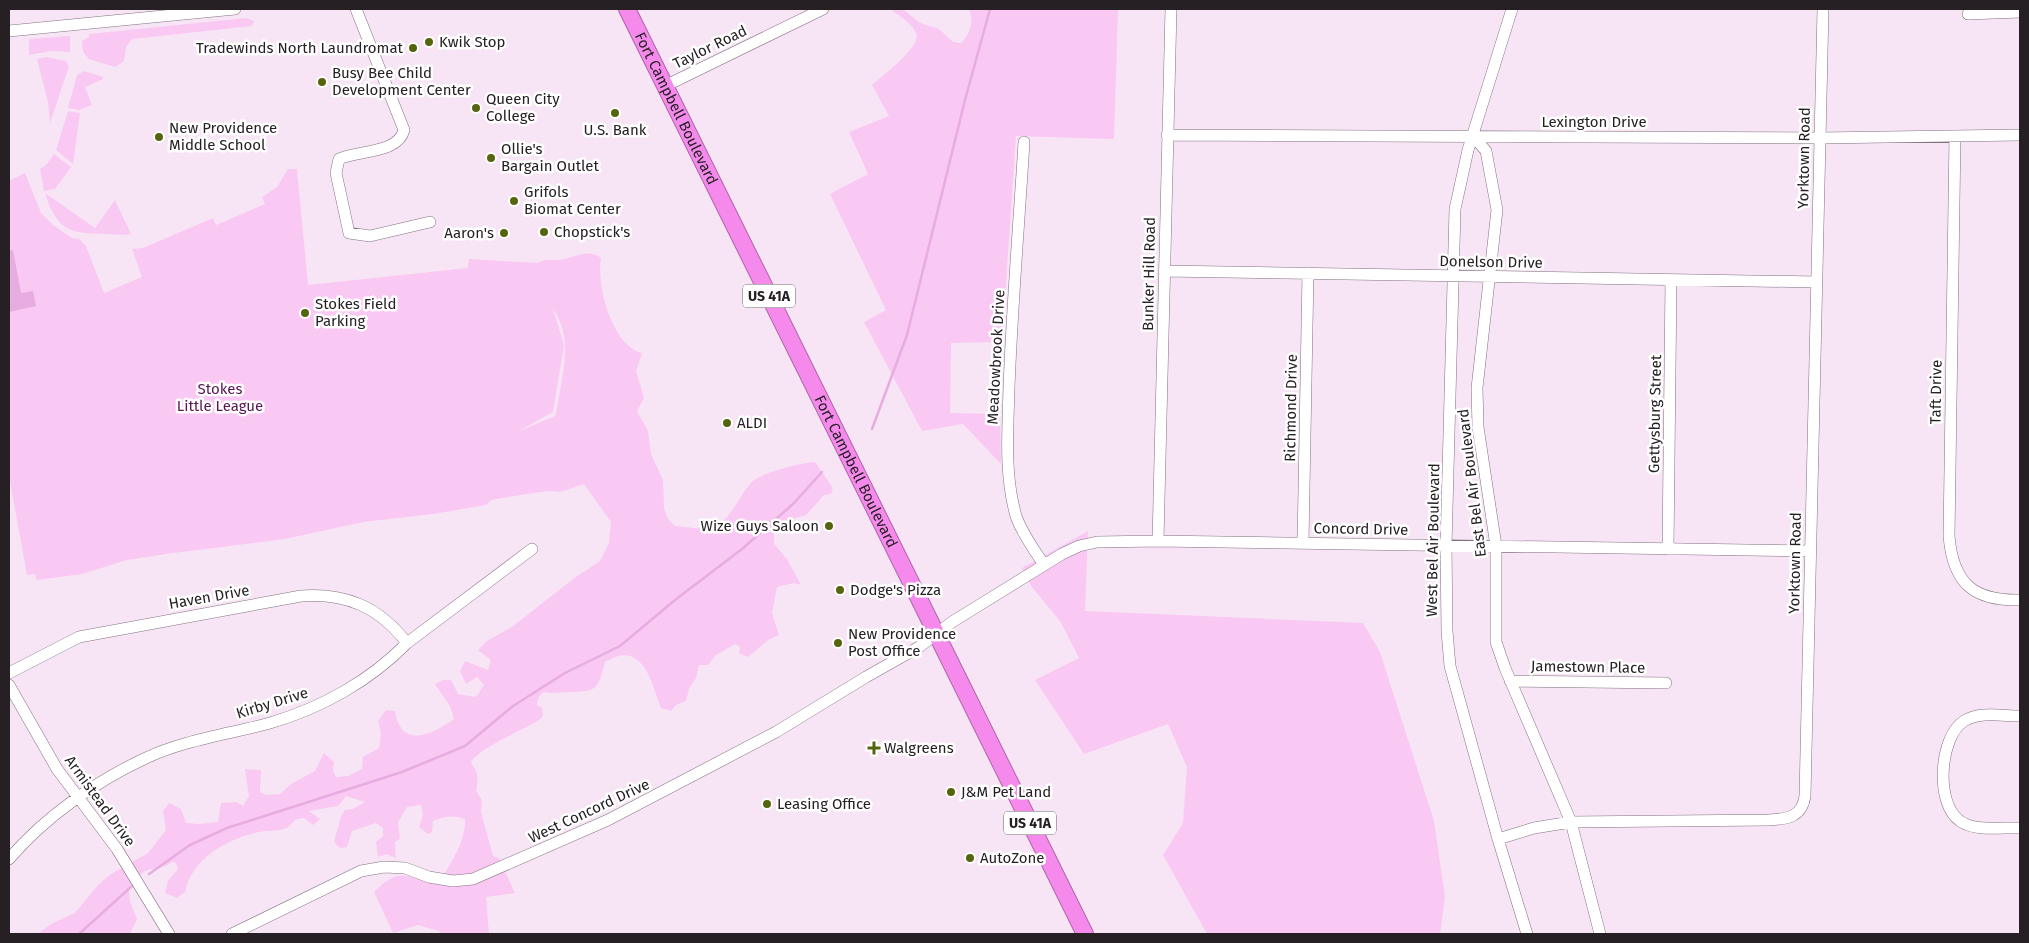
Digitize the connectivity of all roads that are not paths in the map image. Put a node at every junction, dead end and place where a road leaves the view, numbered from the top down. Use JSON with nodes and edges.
{"nodes":[{"id":1,"x":235,"y":9,"type":"edge"},
{"id":2,"x":356,"y":9,"type":"edge"},
{"id":3,"x":823,"y":9,"type":"edge"},
{"id":4,"x":1171,"y":9,"type":"edge"},
{"id":5,"x":1512,"y":9,"type":"edge"},
{"id":6,"x":1823,"y":9,"type":"edge"},
{"id":7,"x":626,"y":10,"type":"edge"},
{"id":8,"x":2020,"y":12,"type":"edge"},
{"id":9,"x":1968,"y":14,"type":"dead end"},
{"id":10,"x":9,"y":31,"type":"edge"},
{"id":11,"x":665,"y":86,"type":"junction"},
{"id":12,"x":1167,"y":135,"type":"junction"},
{"id":13,"x":2020,"y":135,"type":"edge"},
{"id":14,"x":1955,"y":136,"type":"junction"},
{"id":15,"x":1474,"y":137,"type":"junction"},
{"id":16,"x":1820,"y":138,"type":"junction"},
{"id":17,"x":1024,"y":142,"type":"dead end"},
{"id":18,"x":430,"y":222,"type":"dead end"},
{"id":19,"x":1164,"y":271,"type":"junction"},
{"id":20,"x":1308,"y":274,"type":"junction"},
{"id":21,"x":1453,"y":276,"type":"junction"},
{"id":22,"x":1490,"y":277,"type":"junction"},
{"id":23,"x":1671,"y":280,"type":"junction"},
{"id":24,"x":1816,"y":282,"type":"junction"},
{"id":25,"x":1158,"y":541,"type":"junction"},
{"id":26,"x":1303,"y":543,"type":"junction"},
{"id":27,"x":1446,"y":546,"type":"junction"},
{"id":28,"x":1496,"y":546,"type":"junction"},
{"id":29,"x":532,"y":549,"type":"dead end"},
{"id":30,"x":1668,"y":549,"type":"junction"},
{"id":31,"x":1810,"y":552,"type":"junction"},
{"id":32,"x":1044,"y":565,"type":"junction"},
{"id":33,"x":2020,"y":600,"type":"edge"},
{"id":34,"x":937,"y":634,"type":"junction"},
{"id":35,"x":407,"y":643,"type":"junction"},
{"id":36,"x":9,"y":673,"type":"edge"},
{"id":37,"x":1510,"y":681,"type":"junction"},
{"id":38,"x":1666,"y":683,"type":"dead end"},
{"id":39,"x":9,"y":685,"type":"edge"},
{"id":40,"x":2020,"y":716,"type":"edge"},
{"id":41,"x":80,"y":797,"type":"junction"},
{"id":42,"x":1571,"y":822,"type":"junction"},
{"id":43,"x":2020,"y":828,"type":"edge"},
{"id":44,"x":1498,"y":839,"type":"junction"},
{"id":45,"x":9,"y":859,"type":"edge"},
{"id":46,"x":169,"y":934,"type":"edge"},
{"id":47,"x":232,"y":934,"type":"edge"},
{"id":48,"x":1085,"y":934,"type":"edge"},
{"id":49,"x":1527,"y":934,"type":"edge"},
{"id":50,"x":1600,"y":934,"type":"edge"}],
"edges":[{"from":1,"to":10,"type":"street"},
{"from":2,"to":18,"type":"street"},
{"from":3,"to":11,"type":"street","name":"Taylor Road"},
{"from":4,"to":12,"type":"street","name":"Bunker Hill Road"},
{"from":5,"to":15,"type":"street","name":"West Bel Air Boulevard"},
{"from":6,"to":16,"type":"street","name":"Yorktown Road"},
{"from":7,"to":11,"type":"highway","name":"Fort Campbell Boulevard","number":"US 41A"},
{"from":8,"to":9,"type":"street"},
{"from":11,"to":34,"type":"highway","name":"Fort Campbell Boulevard","number":"US 41A"},
{"from":12,"to":15,"type":"street","name":"Lexington Drive"},
{"from":12,"to":19,"type":"street","name":"Bunker Hill Road"},
{"from":13,"to":14,"type":"street","name":"Lexington Drive"},
{"from":14,"to":16,"type":"street","name":"Lexington Drive"},
{"from":14,"to":33,"type":"street","name":"Taft Drive"},
{"from":15,"to":16,"type":"street","name":"Lexington Drive"},
{"from":15,"to":21,"type":"street","name":"West Bel Air Boulevard"},
{"from":15,"to":22,"type":"street","name":"East Bel Air Boulevard"},
{"from":16,"to":24,"type":"street","name":"Yorktown Road"},
{"from":17,"to":32,"type":"street","name":"Meadowbrook Drive"},
{"from":19,"to":20,"type":"street","name":"Donelson Drive"},
{"from":19,"to":25,"type":"street","name":"Bunker Hill Road"},
{"from":20,"to":21,"type":"street","name":"Donelson Drive"},
{"from":20,"to":26,"type":"street","name":"Richmond Drive"},
{"from":21,"to":22,"type":"street","name":"Donelson Drive"},
{"from":21,"to":27,"type":"street","name":"West Bel Air Boulevard"},
{"from":22,"to":23,"type":"street","name":"Donelson Drive"},
{"from":22,"to":28,"type":"street","name":"East Bel Air Boulevard"},
{"from":23,"to":24,"type":"street","name":"Donelson Drive"},
{"from":23,"to":30,"type":"street","name":"Gettysburg Street"},
{"from":24,"to":31,"type":"street","name":"Yorktown Road"},
{"from":25,"to":26,"type":"street","name":"Concord Drive"},
{"from":25,"to":32,"type":"street","name":"Concord Drive"},
{"from":26,"to":27,"type":"street","name":"Concord Drive"},
{"from":27,"to":28,"type":"street","name":"Concord Drive"},
{"from":27,"to":44,"type":"street","name":"West Bel Air Boulevard"},
{"from":28,"to":30,"type":"street","name":"Concord Drive"},
{"from":28,"to":37,"type":"street","name":"East Bel Air Boulevard"},
{"from":29,"to":35,"type":"street","name":"Kirby Drive"},
{"from":30,"to":31,"type":"street","name":"Concord Drive"},
{"from":31,"to":42,"type":"street","name":"Yorktown Road"},
{"from":32,"to":34,"type":"street","name":"Concord Drive"},
{"from":34,"to":47,"type":"street","name":"West Concord Drive"},
{"from":34,"to":48,"type":"highway","name":"Fort Campbell Boulevard","number":"US 41A"},
{"from":35,"to":36,"type":"street","name":"Haven Drive"},
{"from":35,"to":41,"type":"street","name":"Kirby Drive"},
{"from":37,"to":38,"type":"street","name":"Jamestown Place"},
{"from":37,"to":42,"type":"street","name":"East Bel Air Boulevard"},
{"from":39,"to":41,"type":"street","name":"Armistead Drive"},
{"from":40,"to":43,"type":"street"},
{"from":41,"to":45,"type":"street","name":"Kirby Drive"},
{"from":41,"to":46,"type":"street","name":"Armistead Drive"},
{"from":42,"to":44,"type":"street","name":"Yorktown Road"},
{"from":42,"to":50,"type":"street","name":"East Bel Air Boulevard"},
{"from":44,"to":49,"type":"street","name":"West Bel Air Boulevard"}]}
